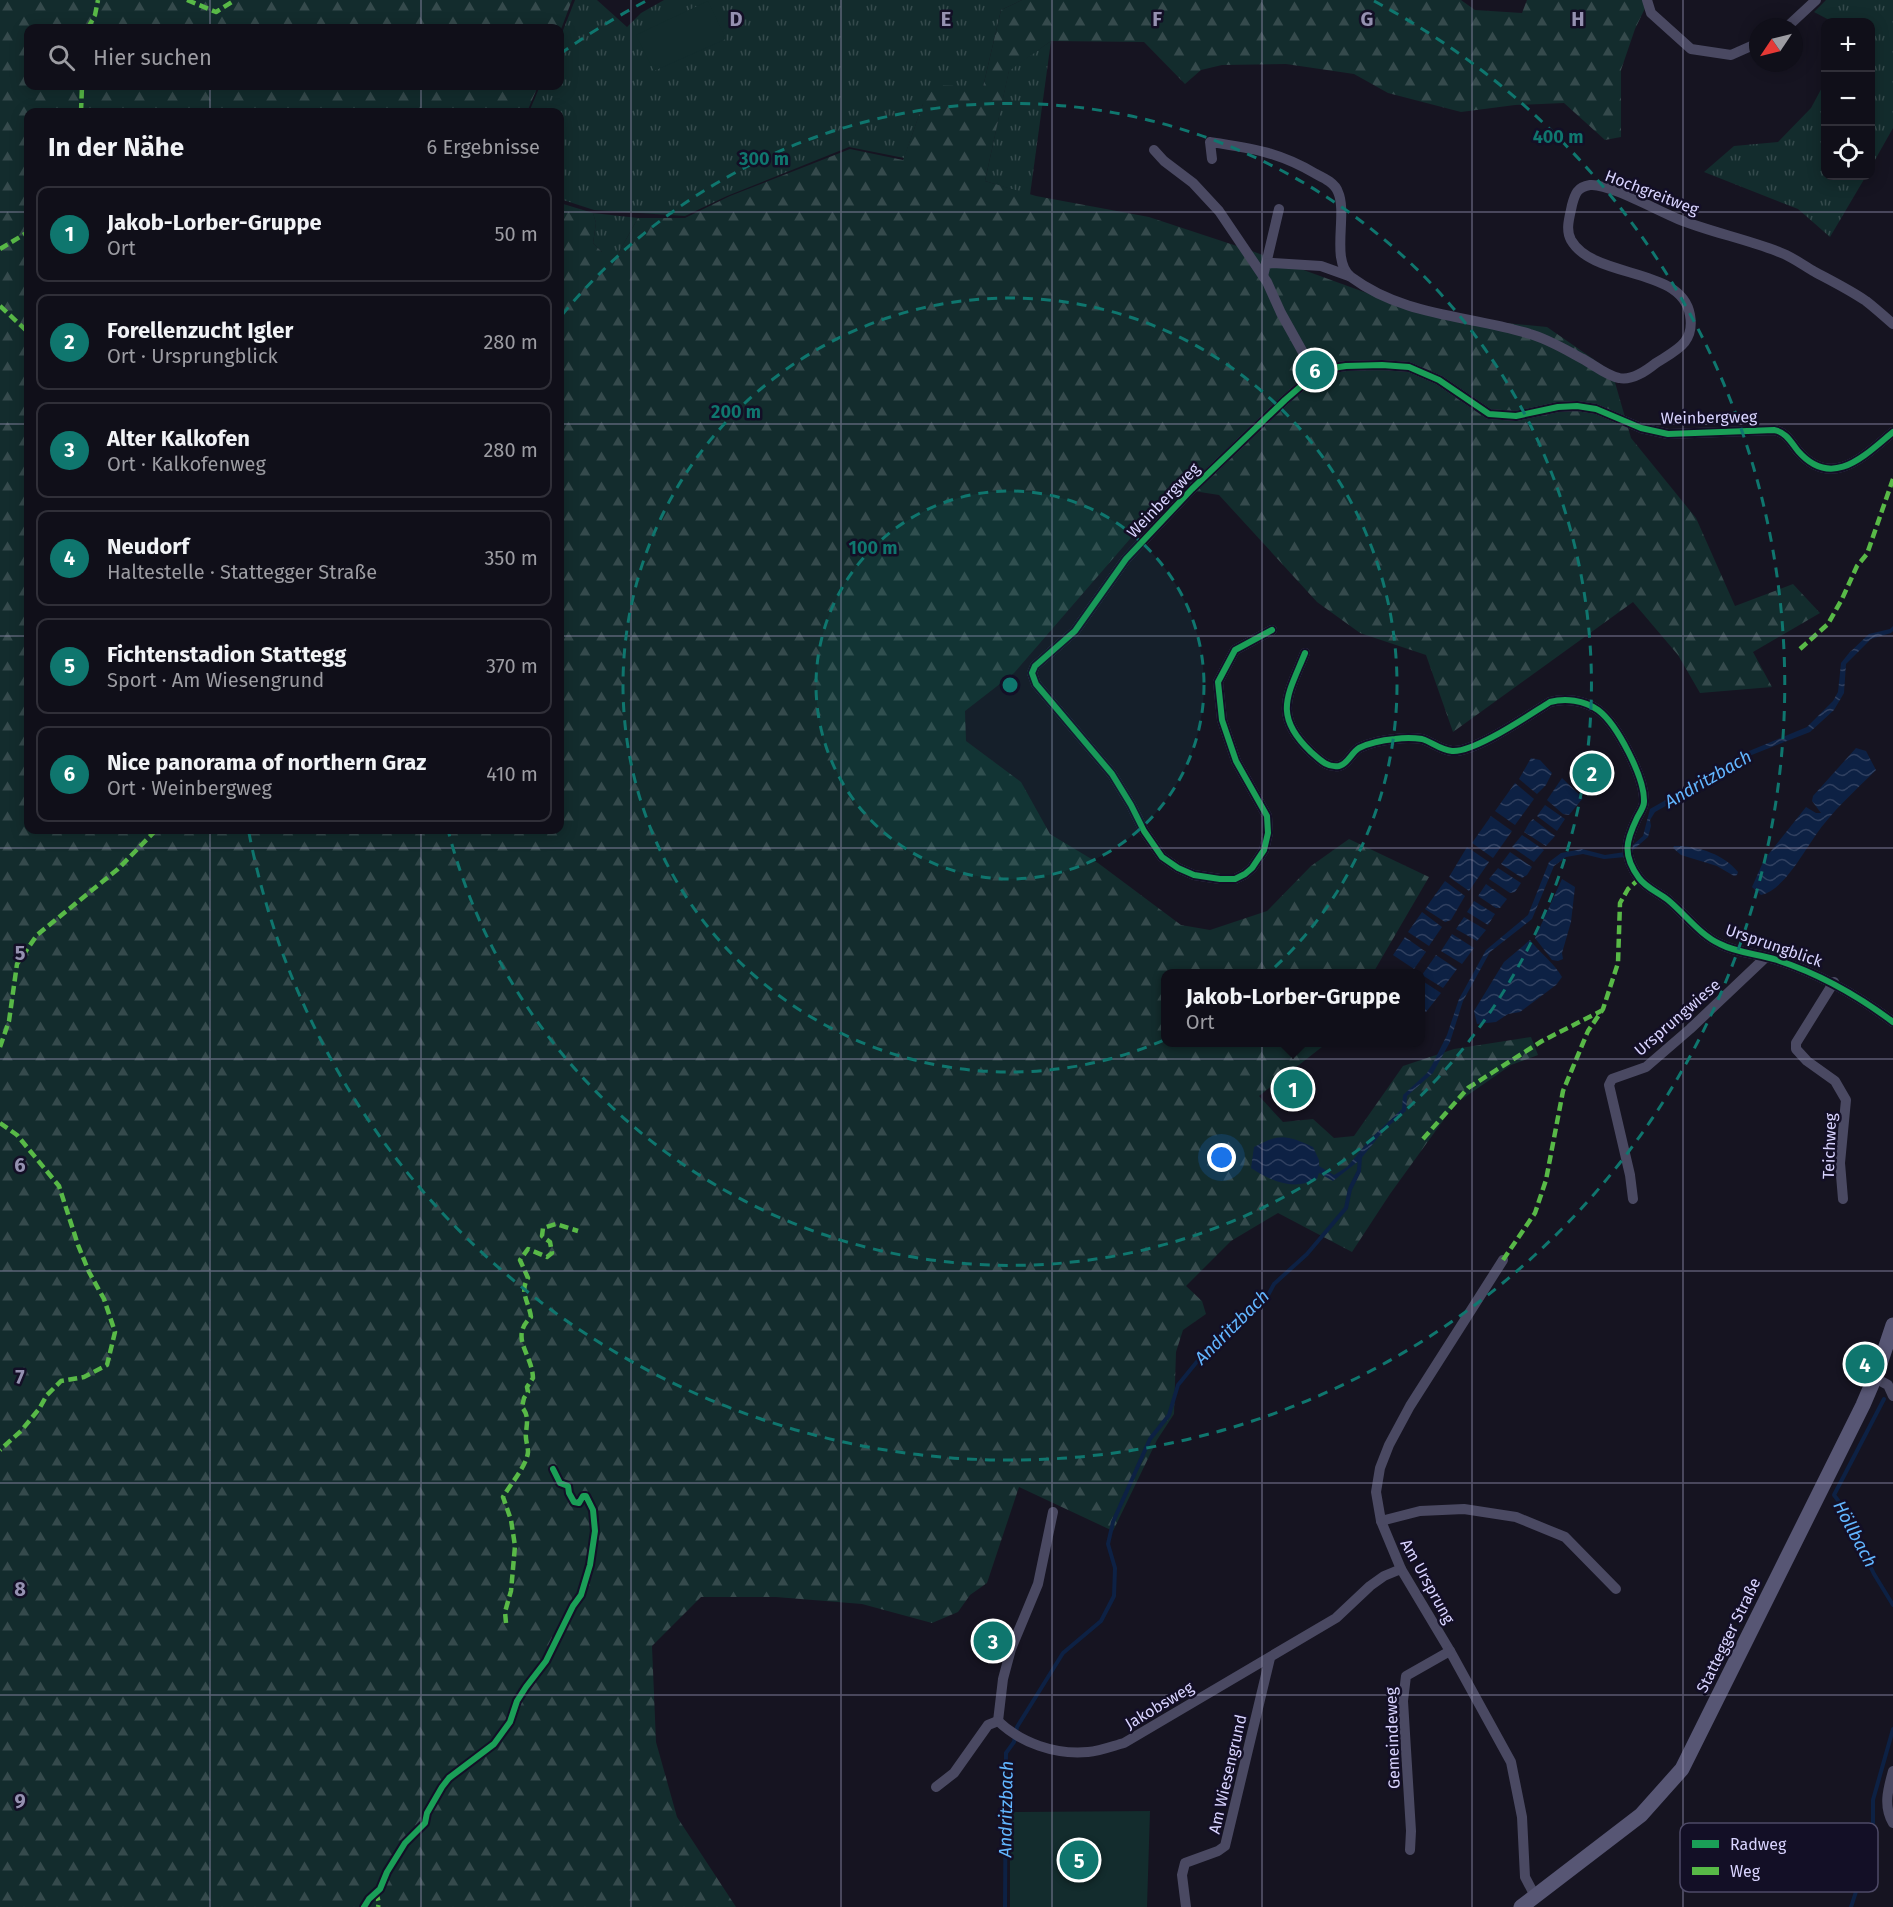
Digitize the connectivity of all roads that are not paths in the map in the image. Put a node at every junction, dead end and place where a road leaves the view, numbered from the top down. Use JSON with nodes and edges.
{"nodes":[{"id":1,"x":1647,"y":0,"type":"edge"},
{"id":2,"x":1816,"y":0,"type":"edge"},
{"id":3,"x":1797,"y":18,"type":"edge"},
{"id":4,"x":1749,"y":47,"type":"edge"},
{"id":5,"x":1154,"y":150,"type":"dead end"},
{"id":6,"x":1212,"y":159,"type":"dead end"},
{"id":7,"x":1279,"y":209,"type":"dead end"},
{"id":8,"x":1266,"y":264,"type":"junction"},
{"id":9,"x":1263,"y":276,"type":"junction"},
{"id":10,"x":1349,"y":276,"type":"junction"},
{"id":11,"x":1893,"y":324,"type":"edge"},
{"id":12,"x":1315,"y":374,"type":"junction"},
{"id":13,"x":1893,"y":432,"type":"edge"},
{"id":14,"x":1272,"y":630,"type":"dead end"},
{"id":15,"x":1305,"y":653,"type":"dead end"},
{"id":16,"x":1766,"y":957,"type":"junction"},
{"id":17,"x":1834,"y":982,"type":"junction"},
{"id":18,"x":1893,"y":1022,"type":"edge"},
{"id":19,"x":1843,"y":1198,"type":"dead end"},
{"id":20,"x":1633,"y":1199,"type":"dead end"},
{"id":21,"x":1503,"y":1260,"type":"dead end"},
{"id":22,"x":1893,"y":1324,"type":"edge"},
{"id":23,"x":1875,"y":1378,"type":"junction"},
{"id":24,"x":1893,"y":1396,"type":"edge"},
{"id":25,"x":1053,"y":1512,"type":"dead end"},
{"id":26,"x":1381,"y":1521,"type":"junction"},
{"id":27,"x":1401,"y":1569,"type":"junction"},
{"id":28,"x":1616,"y":1589,"type":"dead end"},
{"id":29,"x":1450,"y":1651,"type":"junction"},
{"id":30,"x":1270,"y":1658,"type":"junction"},
{"id":31,"x":998,"y":1721,"type":"junction"},
{"id":32,"x":1893,"y":1771,"type":"edge"},
{"id":33,"x":936,"y":1787,"type":"dead end"},
{"id":34,"x":1893,"y":1823,"type":"edge"},
{"id":35,"x":1410,"y":1850,"type":"dead end"},
{"id":36,"x":1534,"y":1896,"type":"junction"},
{"id":37,"x":1186,"y":1907,"type":"edge"},
{"id":38,"x":1521,"y":1907,"type":"edge"}],
"edges":[{"from":1,"to":4,"type":"street"},
{"from":2,"to":3,"type":"street"},
{"from":5,"to":9,"type":"street"},
{"from":6,"to":10,"type":"street"},
{"from":7,"to":8,"type":"street"},
{"from":8,"to":9,"type":"street"},
{"from":8,"to":10,"type":"street","name":"Hochgreitweg"},
{"from":9,"to":12,"type":"street"},
{"from":10,"to":11,"type":"street","name":"Hochgreitweg"},
{"from":12,"to":13,"type":"street","name":"Weinbergweg"},
{"from":12,"to":14,"type":"street","name":"Weinbergweg"},
{"from":15,"to":16,"type":"street","name":"Ursprungblick"},
{"from":16,"to":17,"type":"street","name":"Ursprungblick"},
{"from":16,"to":20,"type":"street","name":"Ursprungwiese"},
{"from":17,"to":18,"type":"street","name":"Ursprungblick"},
{"from":17,"to":19,"type":"street","name":"Teichweg"},
{"from":21,"to":26,"type":"street","name":"Am Ursprung"},
{"from":22,"to":23,"type":"main road","name":"Stattegger Straße"},
{"from":23,"to":24,"type":"street"},
{"from":23,"to":36,"type":"main road","name":"Stattegger Straße"},
{"from":25,"to":31,"type":"street"},
{"from":26,"to":27,"type":"street","name":"Am Ursprung"},
{"from":26,"to":28,"type":"street"},
{"from":27,"to":29,"type":"street","name":"Am Ursprung"},
{"from":27,"to":30,"type":"street","name":"Jakobsweg"},
{"from":29,"to":35,"type":"street","name":"Gemeindeweg"},
{"from":29,"to":36,"type":"street","name":"Am Ursprung"},
{"from":30,"to":31,"type":"street","name":"Jakobsweg"},
{"from":30,"to":37,"type":"street","name":"Am Wiesengrund"},
{"from":31,"to":33,"type":"street"},
{"from":32,"to":34,"type":"street"},
{"from":36,"to":38,"type":"main road","name":"Stattegger Straße"}]}
